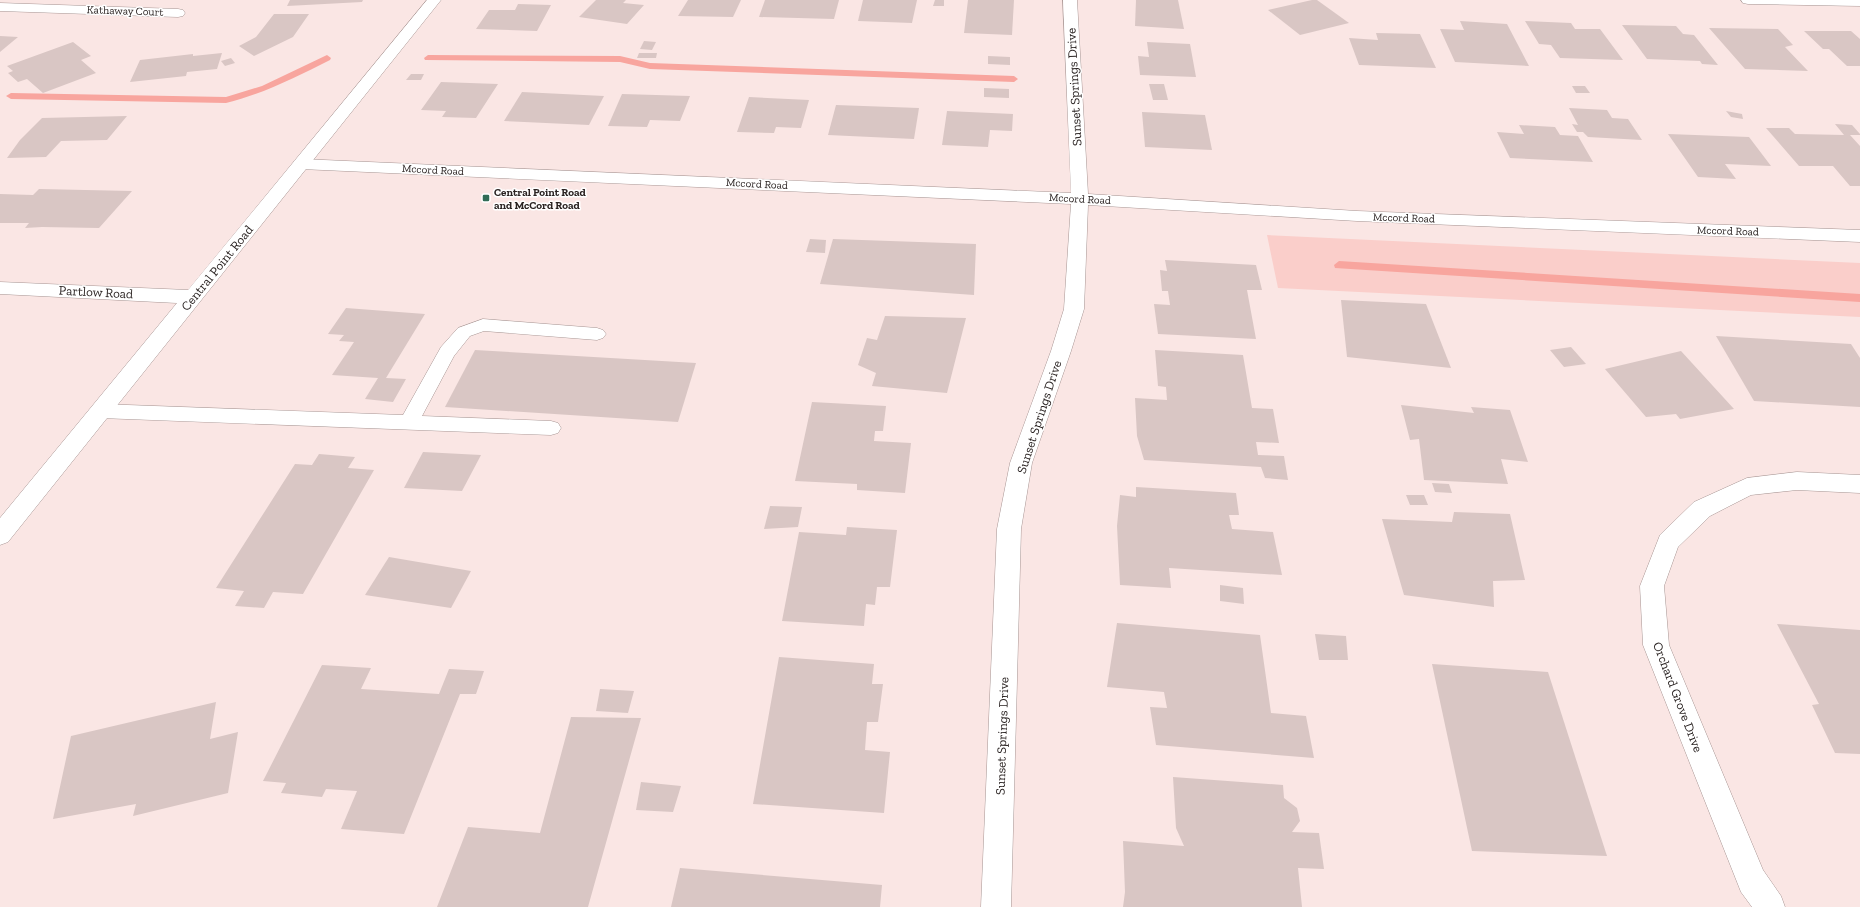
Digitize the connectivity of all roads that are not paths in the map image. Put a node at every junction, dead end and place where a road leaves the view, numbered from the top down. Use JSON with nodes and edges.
{"nodes":[{"id":1,"x":434,"y":0,"type":"edge"},
{"id":2,"x":1070,"y":0,"type":"edge"},
{"id":3,"x":1748,"y":0,"type":"edge"},
{"id":4,"x":1860,"y":2,"type":"edge"},
{"id":5,"x":0,"y":7,"type":"edge"},
{"id":6,"x":178,"y":13,"type":"dead end"},
{"id":7,"x":301,"y":164,"type":"junction"},
{"id":8,"x":1080,"y":199,"type":"junction"},
{"id":9,"x":1860,"y":236,"type":"edge"},
{"id":10,"x":0,"y":288,"type":"edge"},
{"id":11,"x":192,"y":297,"type":"junction"},
{"id":12,"x":597,"y":334,"type":"dead end"},
{"id":13,"x":100,"y":411,"type":"junction"},
{"id":14,"x":408,"y":423,"type":"junction"},
{"id":15,"x":551,"y":428,"type":"dead end"},
{"id":16,"x":1860,"y":484,"type":"edge"},
{"id":17,"x":0,"y":536,"type":"edge"},
{"id":18,"x":996,"y":907,"type":"edge"},
{"id":19,"x":1770,"y":907,"type":"edge"}],
"edges":[{"from":1,"to":7,"type":"street","name":"Central Point Road"},
{"from":2,"to":8,"type":"street","name":"Sunset Springs Drive"},
{"from":3,"to":4,"type":"street"},
{"from":5,"to":6,"type":"street","name":"Kathaway Court"},
{"from":7,"to":8,"type":"street","name":"Mccord Road"},
{"from":7,"to":11,"type":"street","name":"Central Point Road"},
{"from":8,"to":9,"type":"street","name":"Mccord Road"},
{"from":8,"to":18,"type":"street","name":"Sunset Springs Drive"},
{"from":10,"to":11,"type":"street","name":"Partlow Road"},
{"from":11,"to":13,"type":"street","name":"Central Point Road"},
{"from":12,"to":14,"type":"lane"},
{"from":13,"to":14,"type":"lane"},
{"from":13,"to":17,"type":"street","name":"Central Point Road"},
{"from":14,"to":15,"type":"lane"},
{"from":16,"to":19,"type":"street","name":"Orchard Grove Drive"}]}
